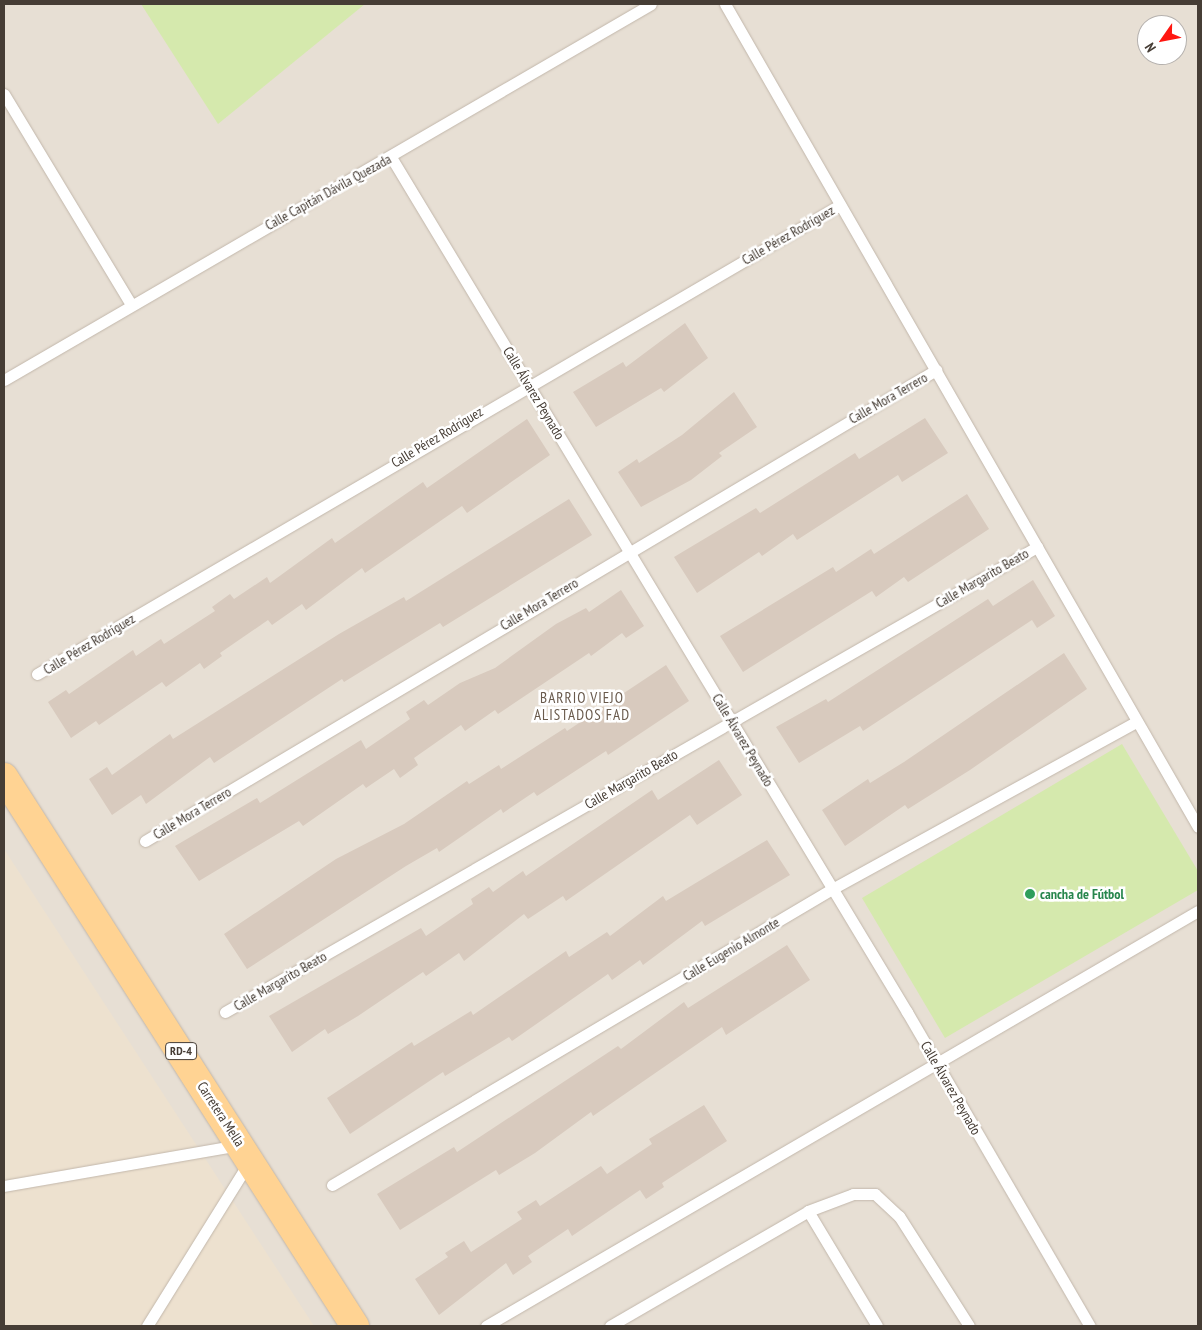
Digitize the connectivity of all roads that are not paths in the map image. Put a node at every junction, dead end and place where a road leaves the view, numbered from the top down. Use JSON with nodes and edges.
{"nodes":[{"id":1,"x":651,"y":4,"type":"edge"},
{"id":2,"x":725,"y":4,"type":"edge"},
{"id":3,"x":6,"y":101,"type":"edge"},
{"id":4,"x":391,"y":157,"type":"junction"},
{"id":5,"x":840,"y":205,"type":"junction"},
{"id":6,"x":130,"y":304,"type":"junction"},
{"id":7,"x":936,"y":370,"type":"junction"},
{"id":8,"x":4,"y":380,"type":"edge"},
{"id":9,"x":528,"y":384,"type":"junction"},
{"id":10,"x":1037,"y":547,"type":"junction"},
{"id":11,"x":629,"y":550,"type":"junction"},
{"id":12,"x":37,"y":674,"type":"dead end"},
{"id":13,"x":732,"y":722,"type":"junction"},
{"id":14,"x":1136,"y":722,"type":"junction"},
{"id":15,"x":4,"y":777,"type":"edge"},
{"id":16,"x":1198,"y":827,"type":"edge"},
{"id":17,"x":145,"y":841,"type":"dead end"},
{"id":18,"x":832,"y":889,"type":"junction"},
{"id":19,"x":1198,"y":911,"type":"edge"},
{"id":20,"x":225,"y":1012,"type":"dead end"},
{"id":21,"x":937,"y":1063,"type":"junction"},
{"id":22,"x":246,"y":1152,"type":"junction"},
{"id":23,"x":4,"y":1186,"type":"edge"},
{"id":24,"x":332,"y":1186,"type":"dead end"},
{"id":25,"x":808,"y":1211,"type":"junction"},
{"id":26,"x":147,"y":1326,"type":"edge"},
{"id":27,"x":355,"y":1326,"type":"edge"},
{"id":28,"x":486,"y":1326,"type":"edge"},
{"id":29,"x":610,"y":1326,"type":"edge"},
{"id":30,"x":877,"y":1326,"type":"edge"},
{"id":31,"x":969,"y":1326,"type":"edge"},
{"id":32,"x":1090,"y":1326,"type":"edge"}],
"edges":[{"from":1,"to":4,"type":"lane","name":"Calle Capitán Dávila Quezada"},
{"from":2,"to":5,"type":"lane"},
{"from":3,"to":6,"type":"lane"},
{"from":4,"to":6,"type":"lane","name":"Calle Capitán Dávila Quezada"},
{"from":4,"to":9,"type":"lane","name":"Calle Álvarez Peynado"},
{"from":5,"to":7,"type":"lane"},
{"from":5,"to":9,"type":"lane","name":"Calle Pérez Rodríguez"},
{"from":6,"to":8,"type":"lane","name":"Calle Capitán Dávila Quezada"},
{"from":7,"to":10,"type":"lane"},
{"from":7,"to":11,"type":"lane","name":"Calle Mora Terrero"},
{"from":9,"to":11,"type":"lane","name":"Calle Álvarez Peynado"},
{"from":9,"to":12,"type":"lane","name":"Calle Pérez Rodríguez"},
{"from":10,"to":13,"type":"lane","name":"Calle Margarito Beato"},
{"from":10,"to":14,"type":"lane"},
{"from":11,"to":13,"type":"lane","name":"Calle Álvarez Peynado"},
{"from":11,"to":17,"type":"lane","name":"Calle Mora Terrero"},
{"from":13,"to":18,"type":"lane","name":"Calle Álvarez Peynado"},
{"from":13,"to":20,"type":"lane","name":"Calle Margarito Beato"},
{"from":14,"to":16,"type":"lane"},
{"from":14,"to":18,"type":"lane","name":"Calle Eugenio Almonte"},
{"from":15,"to":22,"type":"main road","name":"Carretera Mella","number":"RD-4"},
{"from":18,"to":21,"type":"lane","name":"Calle Álvarez Peynado"},
{"from":18,"to":24,"type":"lane","name":"Calle Eugenio Almonte"},
{"from":19,"to":21,"type":"lane"},
{"from":21,"to":28,"type":"lane"},
{"from":21,"to":32,"type":"lane","name":"Calle Álvarez Peynado"},
{"from":22,"to":23,"type":"lane"},
{"from":22,"to":26,"type":"lane"},
{"from":22,"to":27,"type":"main road","name":"Carretera Mella","number":"RD-4"},
{"from":25,"to":29,"type":"lane"},
{"from":25,"to":30,"type":"lane"},
{"from":25,"to":31,"type":"lane"}]}
